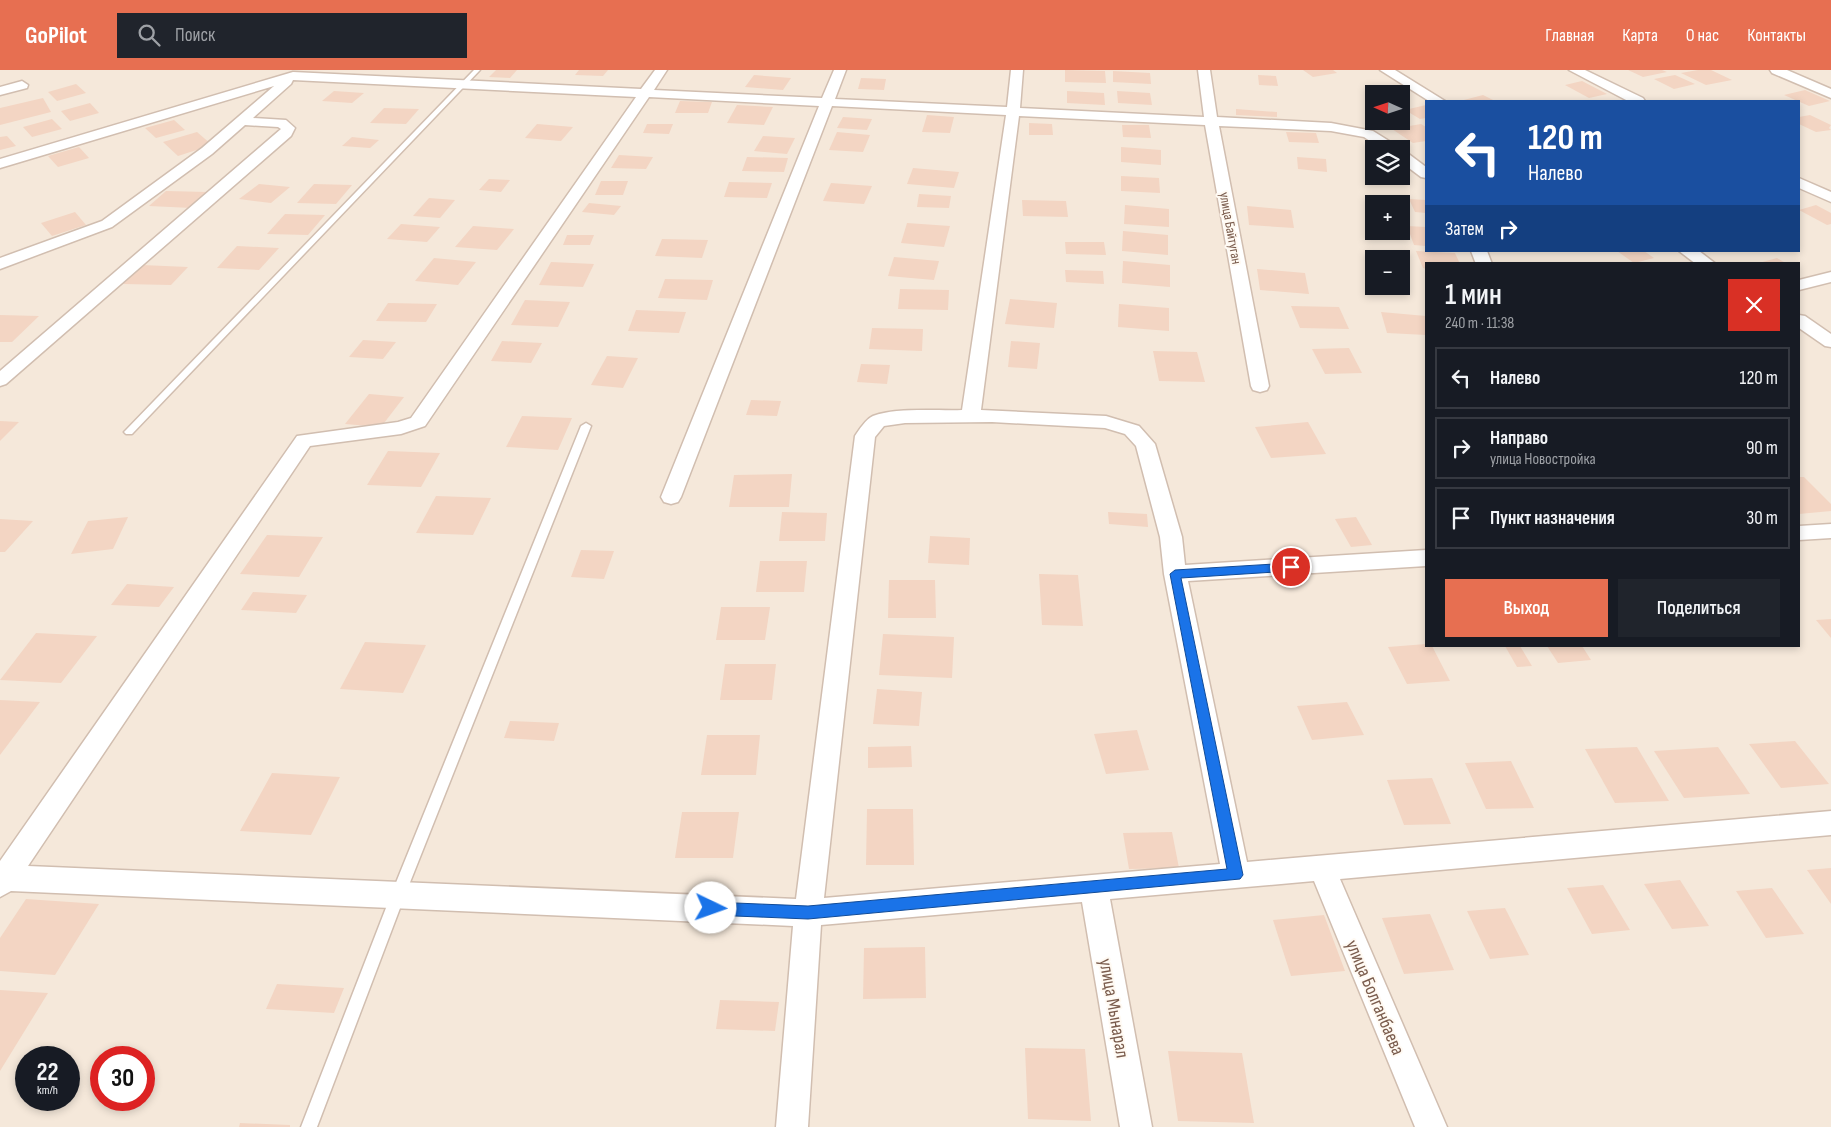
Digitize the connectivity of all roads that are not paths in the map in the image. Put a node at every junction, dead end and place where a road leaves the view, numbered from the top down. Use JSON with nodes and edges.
{"nodes":[{"id":1,"x":477,"y":70,"type":"edge"},
{"id":2,"x":661,"y":70,"type":"edge"},
{"id":3,"x":840,"y":70,"type":"edge"},
{"id":4,"x":1017,"y":70,"type":"edge"},
{"id":5,"x":1204,"y":70,"type":"edge"},
{"id":6,"x":1386,"y":70,"type":"edge"},
{"id":7,"x":1575,"y":70,"type":"edge"},
{"id":8,"x":1776,"y":70,"type":"edge"},
{"id":9,"x":296,"y":73,"type":"edge"},
{"id":10,"x":465,"y":83,"type":"junction"},
{"id":11,"x":22,"y":85,"type":"dead end"},
{"id":12,"x":0,"y":91,"type":"edge"},
{"id":13,"x":646,"y":92,"type":"junction"},
{"id":14,"x":1831,"y":94,"type":"edge"},
{"id":15,"x":1436,"y":100,"type":"edge"},
{"id":16,"x":1636,"y":100,"type":"edge"},
{"id":17,"x":829,"y":101,"type":"junction"},
{"id":18,"x":1013,"y":111,"type":"junction"},
{"id":19,"x":1211,"y":120,"type":"junction"},
{"id":20,"x":240,"y":121,"type":"junction"},
{"id":21,"x":1378,"y":140,"type":"edge"},
{"id":22,"x":1410,"y":162,"type":"edge"},
{"id":23,"x":0,"y":164,"type":"edge"},
{"id":24,"x":1425,"y":173,"type":"edge"},
{"id":25,"x":1800,"y":182,"type":"edge"},
{"id":26,"x":1831,"y":198,"type":"edge"},
{"id":27,"x":1689,"y":252,"type":"edge"},
{"id":28,"x":1705,"y":262,"type":"edge"},
{"id":29,"x":0,"y":264,"type":"edge"},
{"id":30,"x":1831,"y":277,"type":"edge"},
{"id":31,"x":1800,"y":285,"type":"edge"},
{"id":32,"x":1800,"y":321,"type":"edge"},
{"id":33,"x":1831,"y":342,"type":"edge"},
{"id":34,"x":0,"y":380,"type":"edge"},
{"id":35,"x":1260,"y":386,"type":"dead end"},
{"id":36,"x":971,"y":416,"type":"junction"},
{"id":37,"x":586,"y":426,"type":"dead end"},
{"id":38,"x":129,"y":432,"type":"dead end"},
{"id":39,"x":671,"y":497,"type":"dead end"},
{"id":40,"x":1831,"y":531,"type":"edge"},
{"id":41,"x":1800,"y":533,"type":"edge"},
{"id":42,"x":1425,"y":558,"type":"edge"},
{"id":43,"x":1175,"y":574,"type":"junction"},
{"id":44,"x":1831,"y":823,"type":"edge"},
{"id":45,"x":1322,"y":868,"type":"junction"},
{"id":46,"x":1236,"y":875,"type":"junction"},
{"id":47,"x":1,"y":880,"type":"edge"},
{"id":48,"x":1094,"y":888,"type":"junction"},
{"id":49,"x":398,"y":895,"type":"junction"},
{"id":50,"x":808,"y":913,"type":"junction"},
{"id":51,"x":309,"y":1127,"type":"edge"},
{"id":52,"x":792,"y":1127,"type":"edge"},
{"id":53,"x":1136,"y":1127,"type":"edge"},
{"id":54,"x":1431,"y":1127,"type":"edge"}],
"edges":[{"from":1,"to":10,"type":"lane"},
{"from":2,"to":13,"type":"street"},
{"from":3,"to":17,"type":"street"},
{"from":4,"to":18,"type":"street"},
{"from":5,"to":19,"type":"street","name":"улица Байтуган"},
{"from":6,"to":15,"type":"street"},
{"from":7,"to":16,"type":"street"},
{"from":8,"to":14,"type":"street"},
{"from":9,"to":10,"type":"street"},
{"from":9,"to":20,"type":"street"},
{"from":9,"to":23,"type":"street"},
{"from":10,"to":13,"type":"street"},
{"from":10,"to":38,"type":"lane"},
{"from":11,"to":12,"type":"street"},
{"from":13,"to":17,"type":"street"},
{"from":13,"to":47,"type":"street"},
{"from":17,"to":18,"type":"street"},
{"from":17,"to":39,"type":"street"},
{"from":18,"to":19,"type":"street"},
{"from":18,"to":36,"type":"street"},
{"from":19,"to":21,"type":"street"},
{"from":19,"to":35,"type":"street","name":"улица Байтуган"},
{"from":20,"to":29,"type":"street"},
{"from":20,"to":34,"type":"street"},
{"from":22,"to":24,"type":"street"},
{"from":25,"to":26,"type":"street"},
{"from":27,"to":28,"type":"street"},
{"from":30,"to":31,"type":"street"},
{"from":32,"to":33,"type":"street"},
{"from":36,"to":43,"type":"street"},
{"from":36,"to":50,"type":"street"},
{"from":37,"to":49,"type":"lane"},
{"from":40,"to":41,"type":"street"},
{"from":42,"to":43,"type":"street"},
{"from":43,"to":46,"type":"street"},
{"from":44,"to":45,"type":"street"},
{"from":45,"to":46,"type":"street"},
{"from":45,"to":54,"type":"street","name":"улица Болганбаева"},
{"from":46,"to":48,"type":"street"},
{"from":47,"to":49,"type":"street"},
{"from":48,"to":50,"type":"street"},
{"from":48,"to":53,"type":"street","name":"улица Мынарал"},
{"from":49,"to":50,"type":"street"},
{"from":49,"to":51,"type":"lane"},
{"from":50,"to":52,"type":"street"}]}
